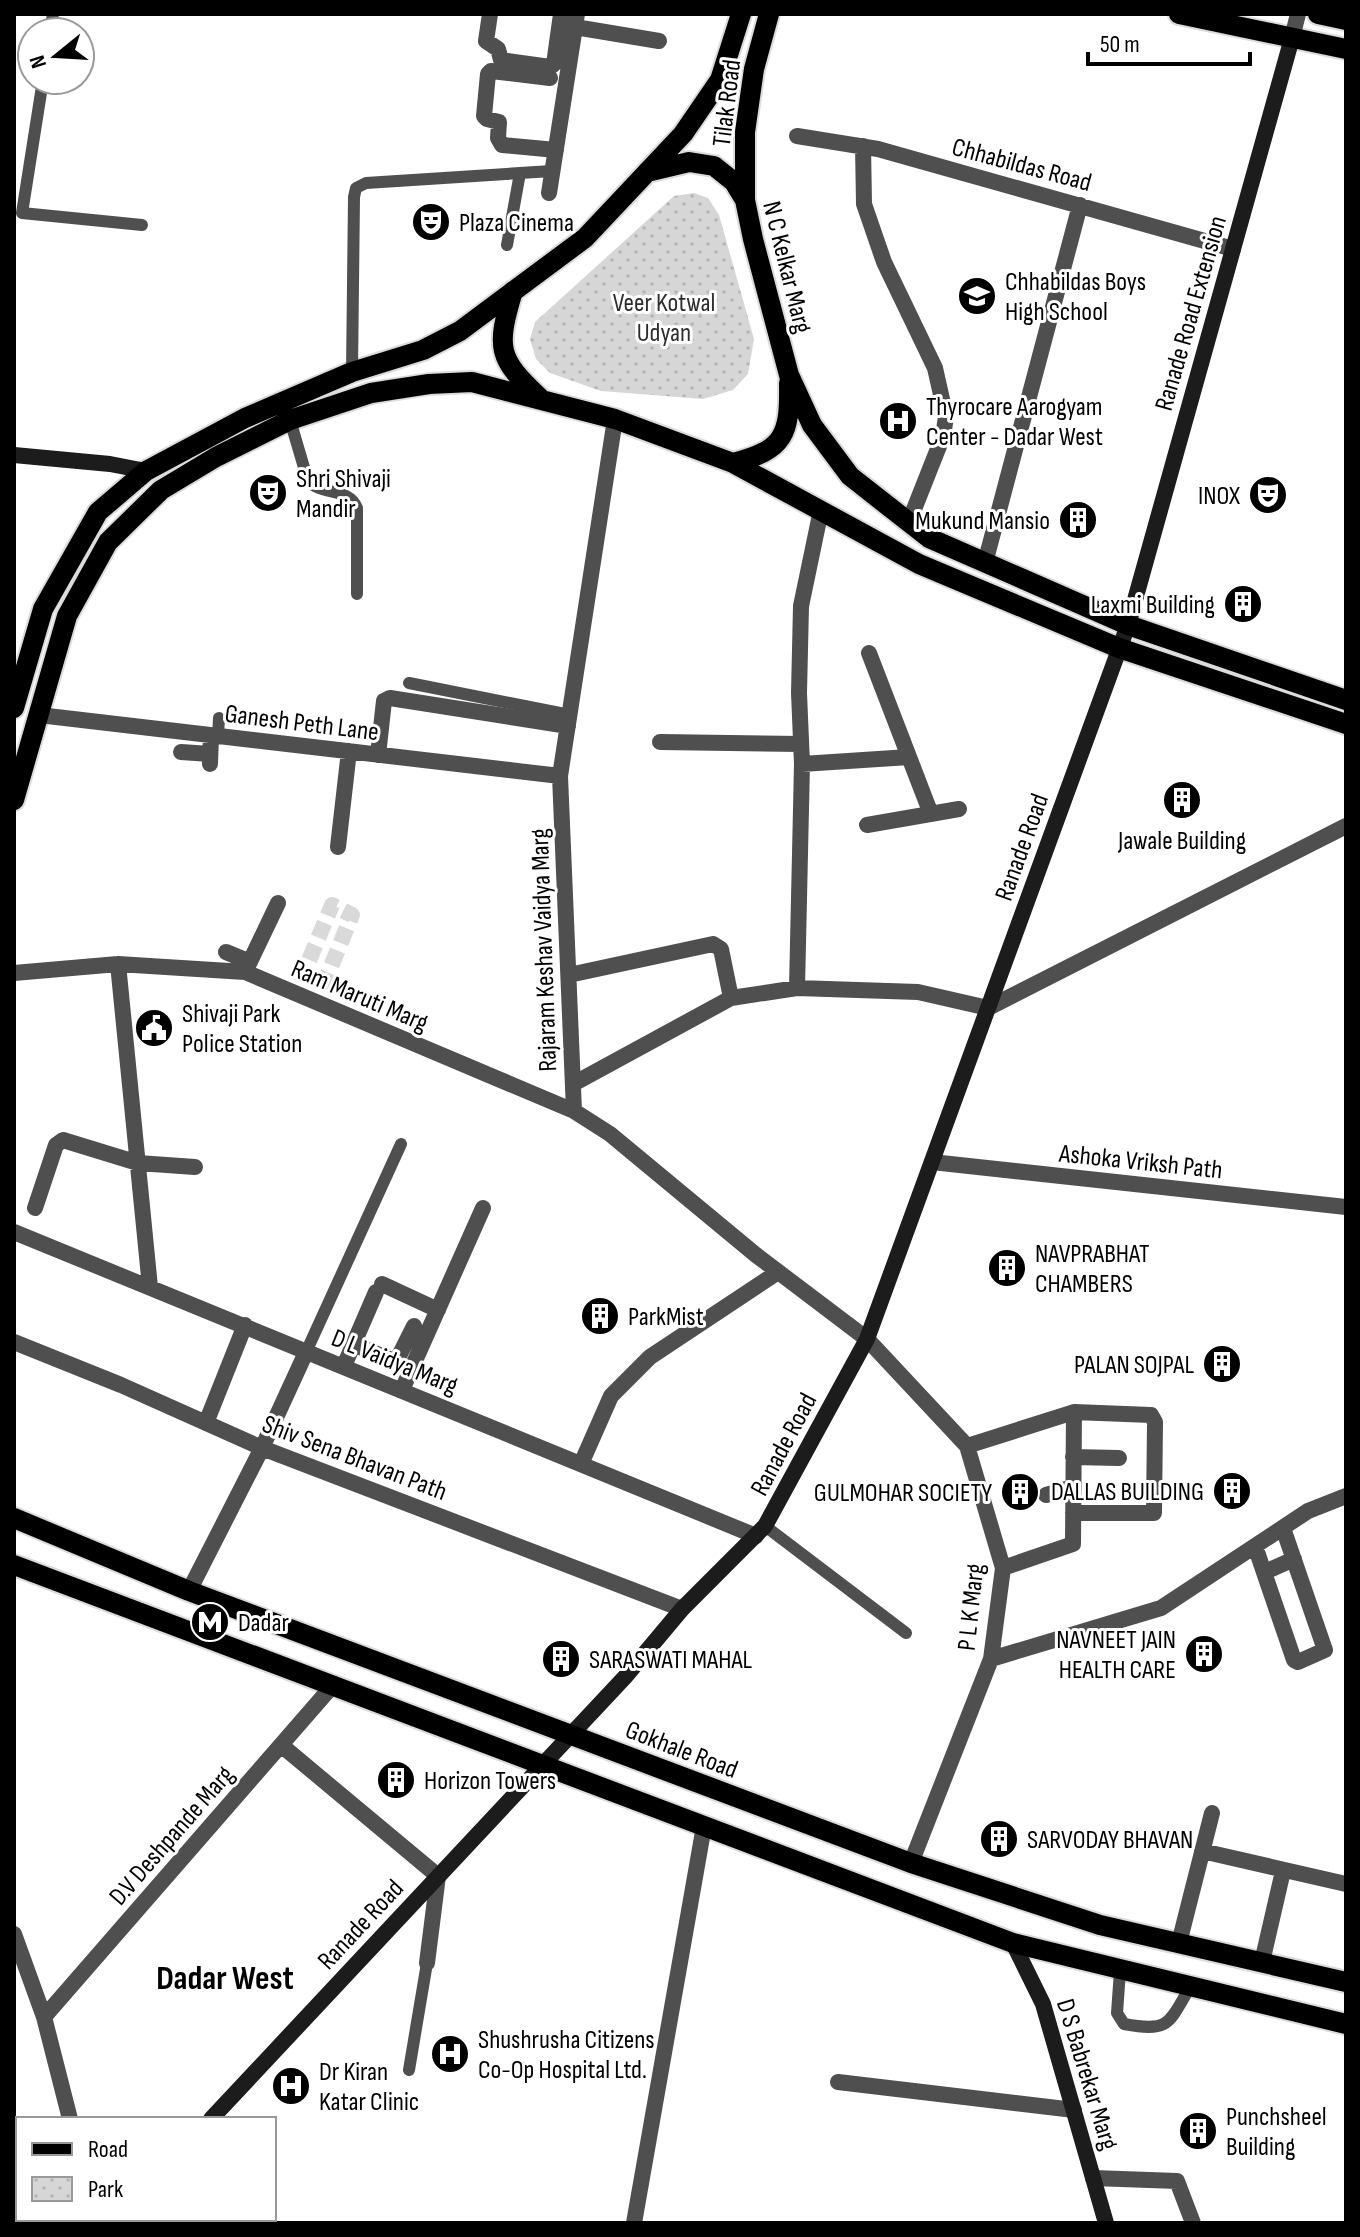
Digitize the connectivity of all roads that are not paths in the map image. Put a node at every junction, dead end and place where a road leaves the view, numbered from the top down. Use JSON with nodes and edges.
{"nodes":[{"id":1,"x":490,"y":14,"type":"edge"},
{"id":2,"x":561,"y":14,"type":"edge"},
{"id":3,"x":741,"y":14,"type":"edge"},
{"id":4,"x":769,"y":14,"type":"edge"},
{"id":5,"x":1179,"y":14,"type":"edge"},
{"id":6,"x":1298,"y":14,"type":"edge"},
{"id":7,"x":1318,"y":14,"type":"edge"},
{"id":8,"x":576,"y":20,"type":"edge"},
{"id":9,"x":1346,"y":20,"type":"edge"},
{"id":10,"x":1292,"y":38,"type":"junction"},
{"id":11,"x":659,"y":41,"type":"dead end"},
{"id":12,"x":1346,"y":49,"type":"edge"},
{"id":13,"x":550,"y":78,"type":"dead end"},
{"id":14,"x":40,"y":96,"type":"edge"},
{"id":15,"x":797,"y":136,"type":"dead end"},
{"id":16,"x":863,"y":146,"type":"junction"},
{"id":17,"x":556,"y":150,"type":"junction"},
{"id":18,"x":552,"y":171,"type":"junction"},
{"id":19,"x":647,"y":172,"type":"junction"},
{"id":20,"x":520,"y":173,"type":"junction"},
{"id":21,"x":549,"y":193,"type":"dead end"},
{"id":22,"x":745,"y":200,"type":"junction"},
{"id":23,"x":1080,"y":205,"type":"junction"},
{"id":24,"x":142,"y":225,"type":"dead end"},
{"id":25,"x":507,"y":245,"type":"dead end"},
{"id":26,"x":1233,"y":249,"type":"junction"},
{"id":27,"x":513,"y":291,"type":"junction"},
{"id":28,"x":352,"y":372,"type":"junction"},
{"id":29,"x":789,"y":375,"type":"junction"},
{"id":30,"x":543,"y":401,"type":"junction"},
{"id":31,"x":615,"y":419,"type":"junction"},
{"id":32,"x":290,"y":420,"type":"junction"},
{"id":33,"x":14,"y":455,"type":"edge"},
{"id":34,"x":733,"y":463,"type":"junction"},
{"id":35,"x":146,"y":471,"type":"junction"},
{"id":36,"x":821,"y":510,"type":"junction"},
{"id":37,"x":909,"y":522,"type":"junction"},
{"id":38,"x":985,"y":563,"type":"junction"},
{"id":39,"x":357,"y":594,"type":"dead end"},
{"id":40,"x":1128,"y":625,"type":"junction"},
{"id":41,"x":1119,"y":648,"type":"junction"},
{"id":42,"x":869,"y":653,"type":"dead end"},
{"id":43,"x":409,"y":683,"type":"dead end"},
{"id":44,"x":1346,"y":700,"type":"edge"},
{"id":45,"x":14,"y":708,"type":"edge"},
{"id":46,"x":39,"y":715,"type":"junction"},
{"id":47,"x":219,"y":718,"type":"dead end"},
{"id":48,"x":569,"y":720,"type":"junction"},
{"id":49,"x":1346,"y":724,"type":"edge"},
{"id":50,"x":202,"y":734,"type":"junction"},
{"id":51,"x":660,"y":742,"type":"dead end"},
{"id":52,"x":801,"y":744,"type":"junction"},
{"id":53,"x":349,"y":751,"type":"junction"},
{"id":54,"x":378,"y":755,"type":"junction"},
{"id":55,"x":909,"y":757,"type":"junction"},
{"id":56,"x":802,"y":764,"type":"junction"},
{"id":57,"x":560,"y":776,"type":"junction"},
{"id":58,"x":14,"y":800,"type":"edge"},
{"id":59,"x":959,"y":809,"type":"dead end"},
{"id":60,"x":931,"y":814,"type":"junction"},
{"id":61,"x":867,"y":825,"type":"dead end"},
{"id":62,"x":1346,"y":826,"type":"edge"},
{"id":63,"x":338,"y":847,"type":"dead end"},
{"id":64,"x":278,"y":903,"type":"dead end"},
{"id":65,"x":226,"y":952,"type":"dead end"},
{"id":66,"x":118,"y":964,"type":"junction"},
{"id":67,"x":248,"y":967,"type":"junction"},
{"id":68,"x":14,"y":973,"type":"edge"},
{"id":69,"x":569,"y":975,"type":"junction"},
{"id":70,"x":797,"y":988,"type":"junction"},
{"id":71,"x":731,"y":998,"type":"junction"},
{"id":72,"x":988,"y":1008,"type":"junction"},
{"id":73,"x":573,"y":1084,"type":"junction"},
{"id":74,"x":574,"y":1111,"type":"junction"},
{"id":75,"x":401,"y":1144,"type":"dead end"},
{"id":76,"x":932,"y":1162,"type":"junction"},
{"id":77,"x":138,"y":1163,"type":"junction"},
{"id":78,"x":195,"y":1167,"type":"dead end"},
{"id":79,"x":1346,"y":1207,"type":"edge"},
{"id":80,"x":35,"y":1208,"type":"dead end"},
{"id":81,"x":483,"y":1208,"type":"dead end"},
{"id":82,"x":14,"y":1232,"type":"edge"},
{"id":83,"x":778,"y":1272,"type":"junction"},
{"id":84,"x":150,"y":1287,"type":"junction"},
{"id":85,"x":438,"y":1310,"type":"junction"},
{"id":86,"x":245,"y":1325,"type":"junction"},
{"id":87,"x":414,"y":1326,"type":"dead end"},
{"id":88,"x":867,"y":1339,"type":"junction"},
{"id":89,"x":14,"y":1342,"type":"edge"},
{"id":90,"x":359,"y":1346,"type":"junction"},
{"id":91,"x":307,"y":1350,"type":"junction"},
{"id":92,"x":350,"y":1368,"type":"junction"},
{"id":93,"x":402,"y":1390,"type":"junction"},
{"id":94,"x":1074,"y":1412,"type":"junction"},
{"id":95,"x":206,"y":1423,"type":"junction"},
{"id":96,"x":967,"y":1446,"type":"junction"},
{"id":97,"x":262,"y":1448,"type":"junction"},
{"id":98,"x":1073,"y":1457,"type":"junction"},
{"id":99,"x":1119,"y":1458,"type":"dead end"},
{"id":100,"x":581,"y":1464,"type":"junction"},
{"id":101,"x":1073,"y":1487,"type":"junction"},
{"id":102,"x":1046,"y":1495,"type":"dead end"},
{"id":103,"x":1346,"y":1496,"type":"edge"},
{"id":104,"x":1073,"y":1513,"type":"junction"},
{"id":105,"x":14,"y":1518,"type":"edge"},
{"id":106,"x":1283,"y":1528,"type":"junction"},
{"id":107,"x":761,"y":1531,"type":"junction"},
{"id":108,"x":1255,"y":1546,"type":"junction"},
{"id":109,"x":1294,"y":1559,"type":"junction"},
{"id":110,"x":14,"y":1565,"type":"edge"},
{"id":111,"x":1003,"y":1568,"type":"junction"},
{"id":112,"x":1265,"y":1572,"type":"junction"},
{"id":113,"x":189,"y":1591,"type":"junction"},
{"id":114,"x":682,"y":1609,"type":"junction"},
{"id":115,"x":906,"y":1633,"type":"dead end"},
{"id":116,"x":991,"y":1659,"type":"junction"},
{"id":117,"x":334,"y":1684,"type":"junction"},
{"id":118,"x":570,"y":1734,"type":"junction"},
{"id":119,"x":281,"y":1745,"type":"junction"},
{"id":120,"x":542,"y":1765,"type":"junction"},
{"id":121,"x":1212,"y":1813,"type":"dead end"},
{"id":122,"x":704,"y":1826,"type":"junction"},
{"id":123,"x":1202,"y":1851,"type":"junction"},
{"id":124,"x":911,"y":1863,"type":"junction"},
{"id":125,"x":1283,"y":1871,"type":"junction"},
{"id":126,"x":438,"y":1876,"type":"junction"},
{"id":127,"x":1346,"y":1884,"type":"edge"},
{"id":128,"x":14,"y":1934,"type":"edge"},
{"id":129,"x":1013,"y":1943,"type":"junction"},
{"id":130,"x":1179,"y":1943,"type":"junction"},
{"id":131,"x":1262,"y":1962,"type":"junction"},
{"id":132,"x":427,"y":1963,"type":"joint"},
{"id":133,"x":1120,"y":1971,"type":"junction"},
{"id":134,"x":1346,"y":1982,"type":"edge"},
{"id":135,"x":1190,"y":1987,"type":"junction"},
{"id":136,"x":44,"y":2017,"type":"junction"},
{"id":137,"x":1346,"y":2024,"type":"edge"},
{"id":138,"x":409,"y":2070,"type":"dead end"},
{"id":139,"x":838,"y":2082,"type":"dead end"},
{"id":140,"x":1074,"y":2110,"type":"junction"},
{"id":141,"x":69,"y":2117,"type":"edge"},
{"id":142,"x":213,"y":2117,"type":"edge"},
{"id":143,"x":1093,"y":2178,"type":"junction"},
{"id":144,"x":634,"y":2223,"type":"edge"},
{"id":145,"x":1106,"y":2223,"type":"edge"},
{"id":146,"x":1193,"y":2223,"type":"edge"}],
"edges":[{"from":1,"to":2,"type":"street"},
{"from":3,"to":19,"type":"main road","name":"Tilak Road"},
{"from":4,"to":22,"type":"main road","name":"Tilak Road"},
{"from":5,"to":10,"type":"main road"},
{"from":6,"to":10,"type":"street","name":"Ranade Road Extension"},
{"from":7,"to":9,"type":"main road"},
{"from":8,"to":11,"type":"street"},
{"from":8,"to":17,"type":"street"},
{"from":10,"to":12,"type":"main road"},
{"from":10,"to":26,"type":"street","name":"Ranade Road Extension"},
{"from":13,"to":17,"type":"street"},
{"from":14,"to":24,"type":"lane"},
{"from":15,"to":16,"type":"street","name":"Chhabildas Road"},
{"from":16,"to":23,"type":"street","name":"Chhabildas Road"},
{"from":16,"to":37,"type":"street"},
{"from":17,"to":18,"type":"street"},
{"from":18,"to":20,"type":"lane"},
{"from":18,"to":21,"type":"street"},
{"from":19,"to":22,"type":"main road","name":"N C Kelkar Marg"},
{"from":19,"to":27,"type":"main road"},
{"from":20,"to":25,"type":"lane"},
{"from":20,"to":28,"type":"lane"},
{"from":22,"to":29,"type":"main road","name":"N C Kelkar Marg"},
{"from":23,"to":26,"type":"street","name":"Chhabildas Road"},
{"from":23,"to":38,"type":"street"},
{"from":26,"to":40,"type":"street","name":"Ranade Road Extension"},
{"from":27,"to":28,"type":"main road"},
{"from":27,"to":30,"type":"main road"},
{"from":28,"to":35,"type":"main road"},
{"from":29,"to":34,"type":"main road"},
{"from":29,"to":37,"type":"main road","name":"N C Kelkar Marg"},
{"from":30,"to":31,"type":"main road"},
{"from":30,"to":32,"type":"main road"},
{"from":31,"to":34,"type":"main road"},
{"from":31,"to":48,"type":"street","name":"Rajaram Keshav Vaidya Marg"},
{"from":32,"to":39,"type":"lane"},
{"from":32,"to":46,"type":"main road"},
{"from":33,"to":35,"type":"street"},
{"from":34,"to":36,"type":"main road"},
{"from":35,"to":45,"type":"main road"},
{"from":36,"to":41,"type":"main road"},
{"from":36,"to":52,"type":"street"},
{"from":37,"to":38,"type":"main road","name":"N C Kelkar Marg"},
{"from":38,"to":40,"type":"main road","name":"N C Kelkar Marg"},
{"from":40,"to":41,"type":"street","name":"Ranade Road"},
{"from":40,"to":44,"type":"main road","name":"N C Kelkar Marg"},
{"from":41,"to":49,"type":"main road"},
{"from":41,"to":72,"type":"street","name":"Ranade Road"},
{"from":42,"to":55,"type":"street"},
{"from":43,"to":48,"type":"lane"},
{"from":46,"to":50,"type":"street","name":"Ganesh Peth Lane"},
{"from":46,"to":58,"type":"main road"},
{"from":47,"to":50,"type":"lane"},
{"from":48,"to":54,"type":"street"},
{"from":48,"to":57,"type":"street","name":"Rajaram Keshav Vaidya Marg"},
{"from":50,"to":50,"type":"street"},
{"from":50,"to":53,"type":"street","name":"Ganesh Peth Lane"},
{"from":51,"to":52,"type":"street"},
{"from":52,"to":56,"type":"street"},
{"from":53,"to":54,"type":"street","name":"Ganesh Peth Lane"},
{"from":53,"to":63,"type":"street"},
{"from":54,"to":57,"type":"street","name":"Ganesh Peth Lane"},
{"from":55,"to":56,"type":"street"},
{"from":55,"to":60,"type":"street"},
{"from":56,"to":70,"type":"street"},
{"from":57,"to":69,"type":"street","name":"Rajaram Keshav Vaidya Marg"},
{"from":59,"to":60,"type":"street"},
{"from":60,"to":61,"type":"street"},
{"from":62,"to":72,"type":"street"},
{"from":64,"to":67,"type":"street"},
{"from":65,"to":67,"type":"street"},
{"from":66,"to":67,"type":"street","name":"Ram Maruti Marg"},
{"from":66,"to":68,"type":"street","name":"Ram Maruti Marg"},
{"from":66,"to":77,"type":"street"},
{"from":67,"to":74,"type":"street","name":"Ram Maruti Marg"},
{"from":69,"to":71,"type":"street"},
{"from":69,"to":73,"type":"street","name":"Rajaram Keshav Vaidya Marg"},
{"from":70,"to":71,"type":"street"},
{"from":70,"to":72,"type":"street"},
{"from":71,"to":73,"type":"street"},
{"from":72,"to":76,"type":"street","name":"Ranade Road"},
{"from":73,"to":74,"type":"street","name":"Rajaram Keshav Vaidya Marg"},
{"from":74,"to":83,"type":"street"},
{"from":75,"to":91,"type":"lane"},
{"from":76,"to":79,"type":"street","name":"Ashoka Vriksh Path"},
{"from":76,"to":88,"type":"street","name":"Ranade Road"},
{"from":77,"to":78,"type":"street"},
{"from":77,"to":80,"type":"street"},
{"from":77,"to":84,"type":"street"},
{"from":81,"to":85,"type":"street"},
{"from":82,"to":84,"type":"street","name":"D L Vaidya Marg"},
{"from":83,"to":88,"type":"street"},
{"from":83,"to":100,"type":"street"},
{"from":84,"to":86,"type":"street","name":"D L Vaidya Marg"},
{"from":85,"to":90,"type":"street"},
{"from":85,"to":93,"type":"street"},
{"from":86,"to":91,"type":"street","name":"D L Vaidya Marg"},
{"from":86,"to":95,"type":"street"},
{"from":87,"to":90,"type":"street"},
{"from":88,"to":96,"type":"street","name":"P L K Marg"},
{"from":88,"to":107,"type":"street","name":"Ranade Road"},
{"from":89,"to":95,"type":"street","name":"Shiv Sena Bhavan Path"},
{"from":90,"to":92,"type":"street"},
{"from":91,"to":92,"type":"street","name":"D L Vaidya Marg"},
{"from":91,"to":97,"type":"street"},
{"from":92,"to":93,"type":"street","name":"D L Vaidya Marg"},
{"from":93,"to":100,"type":"street","name":"D L Vaidya Marg"},
{"from":94,"to":96,"type":"street"},
{"from":94,"to":98,"type":"street"},
{"from":94,"to":104,"type":"street"},
{"from":95,"to":97,"type":"street","name":"Shiv Sena Bhavan Path"},
{"from":96,"to":111,"type":"street","name":"P L K Marg"},
{"from":97,"to":113,"type":"street"},
{"from":97,"to":114,"type":"street","name":"Shiv Sena Bhavan Path"},
{"from":98,"to":99,"type":"street"},
{"from":98,"to":101,"type":"street"},
{"from":100,"to":107,"type":"street","name":"D L Vaidya Marg"},
{"from":101,"to":102,"type":"street"},
{"from":101,"to":104,"type":"street"},
{"from":103,"to":106,"type":"street"},
{"from":104,"to":111,"type":"street"},
{"from":105,"to":113,"type":"main road","name":"Gokhale Road"},
{"from":106,"to":108,"type":"street"},
{"from":106,"to":109,"type":"street"},
{"from":107,"to":114,"type":"street","name":"Ranade Road"},
{"from":107,"to":115,"type":"lane"},
{"from":108,"to":112,"type":"street"},
{"from":108,"to":116,"type":"street"},
{"from":109,"to":112,"type":"street"},
{"from":109,"to":112,"type":"street"},
{"from":110,"to":117,"type":"main road"},
{"from":111,"to":116,"type":"street","name":"P L K Marg"},
{"from":113,"to":118,"type":"main road","name":"Gokhale Road"},
{"from":114,"to":118,"type":"street","name":"Ranade Road"},
{"from":116,"to":124,"type":"street","name":"P L K Marg"},
{"from":117,"to":119,"type":"street","name":"D.V Deshpande Marg"},
{"from":117,"to":120,"type":"main road"},
{"from":118,"to":120,"type":"street","name":"Ranade Road"},
{"from":118,"to":124,"type":"main road","name":"Gokhale Road"},
{"from":119,"to":126,"type":"street"},
{"from":119,"to":136,"type":"street","name":"D.V Deshpande Marg"},
{"from":120,"to":122,"type":"main road"},
{"from":120,"to":126,"type":"street","name":"Ranade Road"},
{"from":121,"to":123,"type":"street"},
{"from":122,"to":129,"type":"main road"},
{"from":122,"to":144,"type":"street"},
{"from":123,"to":125,"type":"street"},
{"from":123,"to":130,"type":"street"},
{"from":124,"to":130,"type":"main road","name":"Gokhale Road"},
{"from":125,"to":127,"type":"street"},
{"from":125,"to":131,"type":"street"},
{"from":126,"to":132,"type":"street"},
{"from":126,"to":142,"type":"street","name":"Ranade Road"},
{"from":128,"to":136,"type":"street"},
{"from":129,"to":133,"type":"main road"},
{"from":129,"to":140,"type":"street","name":"D S Babrekar Marg"},
{"from":130,"to":131,"type":"main road","name":"Gokhale Road"},
{"from":131,"to":134,"type":"main road","name":"Gokhale Road"},
{"from":132,"to":138,"type":"lane"},
{"from":133,"to":135,"type":"main road"},
{"from":133,"to":135,"type":"lane"},
{"from":135,"to":137,"type":"main road"},
{"from":136,"to":141,"type":"street"},
{"from":139,"to":140,"type":"street"},
{"from":140,"to":143,"type":"street","name":"D S Babrekar Marg"},
{"from":143,"to":145,"type":"street","name":"D S Babrekar Marg"},
{"from":143,"to":146,"type":"street"}]}
